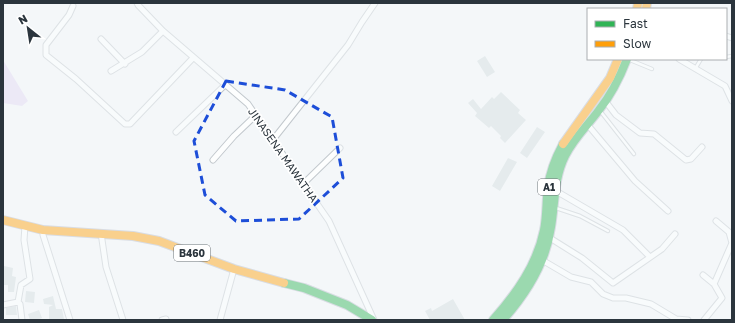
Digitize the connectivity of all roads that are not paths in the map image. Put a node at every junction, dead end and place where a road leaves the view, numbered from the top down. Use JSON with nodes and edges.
{"nodes":[{"id":1,"x":138,"y":3,"type":"edge"},
{"id":2,"x":375,"y":3,"type":"edge"},
{"id":3,"x":73,"y":6,"type":"dead end"},
{"id":4,"x":163,"y":31,"type":"junction"},
{"id":5,"x":101,"y":39,"type":"dead end"},
{"id":6,"x":194,"y":58,"type":"junction"},
{"id":7,"x":618,"y":60,"type":"edge"},
{"id":8,"x":627,"y":60,"type":"edge"},
{"id":9,"x":630,"y":60,"type":"edge"},
{"id":10,"x":681,"y":60,"type":"edge"},
{"id":11,"x":700,"y":60,"type":"edge"},
{"id":12,"x":125,"y":64,"type":"junction"},
{"id":13,"x":695,"y":68,"type":"junction"},
{"id":14,"x":652,"y":69,"type":"dead end"},
{"id":15,"x":111,"y":71,"type":"dead end"},
{"id":16,"x":732,"y":83,"type":"edge"},
{"id":17,"x":225,"y":85,"type":"junction"},
{"id":18,"x":725,"y":86,"type":"junction"},
{"id":19,"x":732,"y":101,"type":"edge"},
{"id":20,"x":606,"y":102,"type":"junction"},
{"id":21,"x":599,"y":110,"type":"junction"},
{"id":22,"x":255,"y":116,"type":"junction"},
{"id":23,"x":587,"y":124,"type":"junction"},
{"id":24,"x":176,"y":132,"type":"dead end"},
{"id":25,"x":272,"y":141,"type":"junction"},
{"id":26,"x":702,"y":147,"type":"dead end"},
{"id":27,"x":340,"y":148,"type":"dead end"},
{"id":28,"x":634,"y":154,"type":"dead end"},
{"id":29,"x":214,"y":160,"type":"dead end"},
{"id":30,"x":303,"y":184,"type":"junction"},
{"id":31,"x":556,"y":191,"type":"junction"},
{"id":32,"x":554,"y":207,"type":"junction"},
{"id":33,"x":668,"y":211,"type":"dead end"},
{"id":34,"x":3,"y":220,"type":"edge"},
{"id":35,"x":716,"y":221,"type":"dead end"},
{"id":36,"x":25,"y":226,"type":"junction"},
{"id":37,"x":43,"y":230,"type":"junction"},
{"id":38,"x":608,"y":231,"type":"dead end"},
{"id":39,"x":101,"y":233,"type":"junction"},
{"id":40,"x":676,"y":234,"type":"dead end"},
{"id":41,"x":550,"y":238,"type":"junction"},
{"id":42,"x":732,"y":243,"type":"edge"},
{"id":43,"x":650,"y":257,"type":"junction"},
{"id":44,"x":539,"y":259,"type":"junction"},
{"id":45,"x":234,"y":269,"type":"junction"},
{"id":46,"x":703,"y":275,"type":"dead end"},
{"id":47,"x":714,"y":284,"type":"junction"},
{"id":48,"x":18,"y":302,"type":"junction"},
{"id":49,"x":3,"y":305,"type":"edge"},
{"id":50,"x":22,"y":320,"type":"edge"},
{"id":51,"x":70,"y":320,"type":"edge"},
{"id":52,"x":123,"y":320,"type":"edge"},
{"id":53,"x":220,"y":320,"type":"edge"},
{"id":54,"x":373,"y":320,"type":"edge"},
{"id":55,"x":493,"y":320,"type":"edge"},
{"id":56,"x":503,"y":320,"type":"edge"},
{"id":57,"x":688,"y":320,"type":"edge"},
{"id":58,"x":704,"y":320,"type":"edge"}],
"edges":[{"from":1,"to":4,"type":"street","name":"JINASENA MAWATHA"},
{"from":2,"to":25,"type":"street"},
{"from":3,"to":6,"type":"street"},
{"from":4,"to":6,"type":"street","name":"JINASENA MAWATHA"},
{"from":4,"to":12,"type":"street"},
{"from":5,"to":12,"type":"street"},
{"from":6,"to":17,"type":"street","name":"JINASENA MAWATHA"},
{"from":7,"to":44,"type":"main road","number":"A1"},
{"from":8,"to":20,"type":"main road","number":"A1"},
{"from":9,"to":14,"type":"lane"},
{"from":10,"to":13,"type":"street"},
{"from":11,"to":13,"type":"lane"},
{"from":12,"to":15,"type":"street"},
{"from":13,"to":18,"type":"street"},
{"from":16,"to":18,"type":"street"},
{"from":17,"to":22,"type":"street","name":"JINASENA MAWATHA"},
{"from":17,"to":24,"type":"street"},
{"from":18,"to":19,"type":"street"},
{"from":20,"to":21,"type":"main road","number":"A1"},
{"from":20,"to":26,"type":"street"},
{"from":21,"to":23,"type":"main road","number":"A1"},
{"from":21,"to":28,"type":"lane"},
{"from":22,"to":25,"type":"street","name":"JINASENA MAWATHA"},
{"from":22,"to":29,"type":"street"},
{"from":23,"to":31,"type":"main road","number":"A1"},
{"from":23,"to":33,"type":"street"},
{"from":25,"to":30,"type":"street","name":"JINASENA MAWATHA"},
{"from":27,"to":30,"type":"street"},
{"from":30,"to":54,"type":"street","name":"JINASENA MAWATHA"},
{"from":31,"to":32,"type":"main road","number":"A1"},
{"from":31,"to":43,"type":"street"},
{"from":32,"to":38,"type":"lane"},
{"from":32,"to":41,"type":"main road","number":"A1"},
{"from":34,"to":36,"type":"main road","number":"B460"},
{"from":35,"to":42,"type":"street"},
{"from":36,"to":37,"type":"main road","number":"B460"},
{"from":36,"to":48,"type":"street"},
{"from":37,"to":39,"type":"main road","number":"B460"},
{"from":37,"to":51,"type":"street"},
{"from":39,"to":45,"type":"main road","number":"B460"},
{"from":39,"to":52,"type":"street"},
{"from":40,"to":43,"type":"street"},
{"from":41,"to":43,"type":"street"},
{"from":41,"to":44,"type":"main road","number":"A1"},
{"from":42,"to":47,"type":"street"},
{"from":44,"to":55,"type":"main road","number":"A1"},
{"from":44,"to":56,"type":"main road","number":"A1"},
{"from":44,"to":57,"type":"street"},
{"from":45,"to":53,"type":"street"},
{"from":45,"to":54,"type":"main road","number":"B460"},
{"from":46,"to":47,"type":"street"},
{"from":47,"to":58,"type":"street"},
{"from":48,"to":49,"type":"street"},
{"from":48,"to":50,"type":"street"}]}
